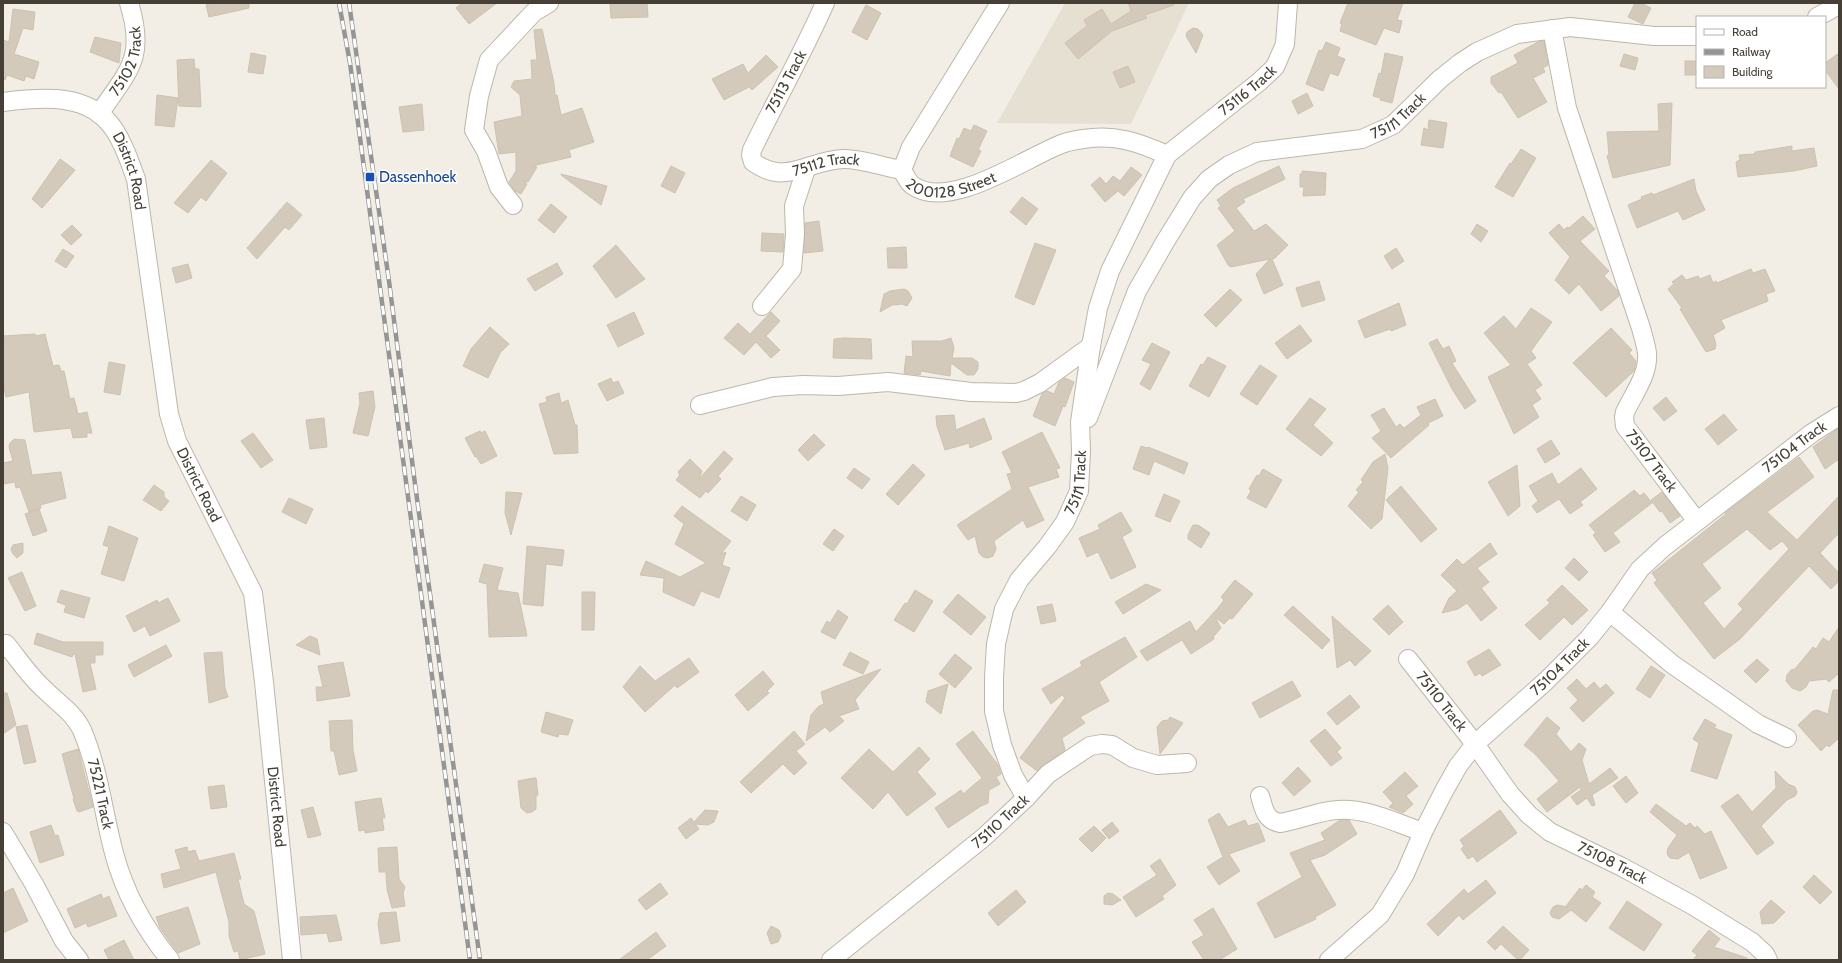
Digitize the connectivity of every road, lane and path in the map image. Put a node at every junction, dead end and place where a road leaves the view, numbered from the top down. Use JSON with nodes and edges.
{"nodes":[{"id":1,"x":129,"y":3,"type":"edge"},
{"id":2,"x":549,"y":3,"type":"edge"},
{"id":3,"x":826,"y":3,"type":"edge"},
{"id":4,"x":1000,"y":3,"type":"edge"},
{"id":5,"x":1288,"y":3,"type":"edge"},
{"id":6,"x":1839,"y":4,"type":"edge"},
{"id":7,"x":1819,"y":16,"type":"edge"},
{"id":8,"x":1552,"y":29,"type":"junction"},
{"id":9,"x":1696,"y":36,"type":"edge"},
{"id":10,"x":3,"y":102,"type":"edge"},
{"id":11,"x":99,"y":114,"type":"junction"},
{"id":12,"x":1167,"y":155,"type":"junction"},
{"id":13,"x":752,"y":162,"type":"joint"},
{"id":14,"x":806,"y":169,"type":"junction"},
{"id":15,"x":902,"y":170,"type":"junction"},
{"id":16,"x":513,"y":205,"type":"dead end"},
{"id":17,"x":762,"y":306,"type":"dead end"},
{"id":18,"x":1091,"y":346,"type":"junction"},
{"id":19,"x":700,"y":405,"type":"dead end"},
{"id":20,"x":1839,"y":416,"type":"edge"},
{"id":21,"x":1080,"y":422,"type":"junction"},
{"id":22,"x":1696,"y":520,"type":"junction"},
{"id":23,"x":1610,"y":612,"type":"junction"},
{"id":24,"x":6,"y":644,"type":"dead end"},
{"id":25,"x":1408,"y":659,"type":"dead end"},
{"id":26,"x":1787,"y":738,"type":"dead end"},
{"id":27,"x":1475,"y":744,"type":"junction"},
{"id":28,"x":1187,"y":763,"type":"dead end"},
{"id":29,"x":1260,"y":796,"type":"dead end"},
{"id":30,"x":1026,"y":798,"type":"junction"},
{"id":31,"x":3,"y":832,"type":"edge"},
{"id":32,"x":1423,"y":832,"type":"junction"},
{"id":33,"x":79,"y":960,"type":"edge"},
{"id":34,"x":170,"y":960,"type":"edge"},
{"id":35,"x":292,"y":960,"type":"edge"},
{"id":36,"x":831,"y":960,"type":"edge"},
{"id":37,"x":1329,"y":960,"type":"edge"},
{"id":38,"x":1768,"y":960,"type":"edge"}],
"edges":[{"from":1,"to":11,"type":"street","name":"75102 Track"},
{"from":2,"to":16,"type":"street"},
{"from":3,"to":13,"type":"street","name":"75113 Track"},
{"from":4,"to":15,"type":"street","name":"200128 Street"},
{"from":5,"to":12,"type":"street","name":"75116 Track"},
{"from":6,"to":7,"type":"street"},
{"from":8,"to":9,"type":"street","name":"75111 Track"},
{"from":8,"to":21,"type":"street","name":"75111 Track"},
{"from":8,"to":22,"type":"street","name":"75107 Track"},
{"from":10,"to":11,"type":"street","name":"District Road"},
{"from":11,"to":35,"type":"street","name":"District Road"},
{"from":12,"to":15,"type":"street","name":"200128 Street"},
{"from":12,"to":18,"type":"street","name":"75111 Track"},
{"from":13,"to":14,"type":"street","name":"75112 Track"},
{"from":14,"to":15,"type":"street","name":"75112 Track"},
{"from":14,"to":17,"type":"street"},
{"from":18,"to":19,"type":"street"},
{"from":18,"to":21,"type":"street","name":"75111 Track"},
{"from":20,"to":22,"type":"street","name":"75104 Track"},
{"from":21,"to":30,"type":"street","name":"75111 Track"},
{"from":22,"to":23,"type":"street","name":"75104 Track"},
{"from":23,"to":26,"type":"street"},
{"from":23,"to":27,"type":"street","name":"75104 Track"},
{"from":24,"to":34,"type":"street","name":"75221 Track"},
{"from":25,"to":27,"type":"street","name":"75110 Track"},
{"from":27,"to":32,"type":"street","name":"75104 Track"},
{"from":27,"to":38,"type":"street","name":"75108 Track"},
{"from":28,"to":30,"type":"street","name":"75110 Track"},
{"from":29,"to":32,"type":"street"},
{"from":30,"to":36,"type":"street","name":"75110 Track"},
{"from":31,"to":33,"type":"street"},
{"from":32,"to":37,"type":"street","name":"75104 Track"}]}
